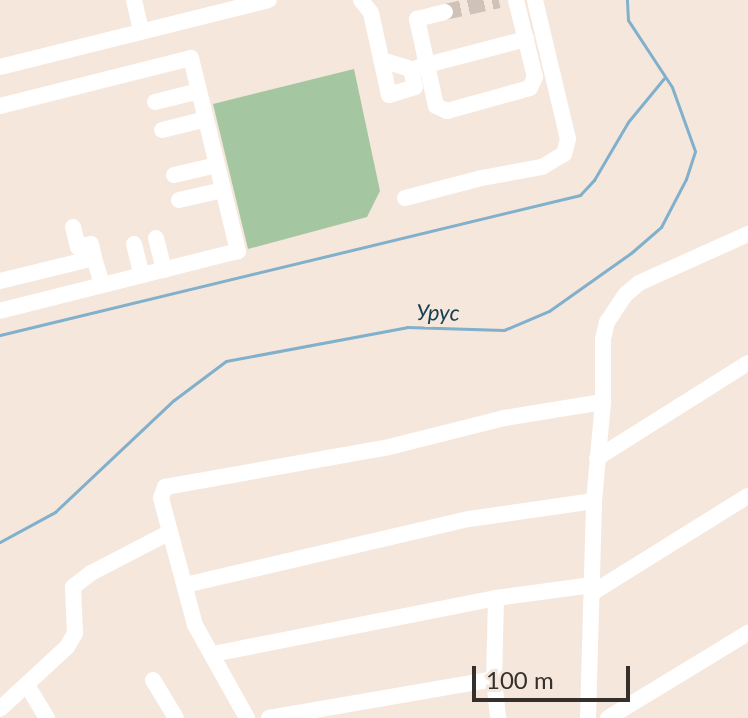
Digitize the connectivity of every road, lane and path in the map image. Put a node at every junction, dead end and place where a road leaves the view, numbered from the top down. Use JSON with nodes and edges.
{"nodes":[{"id":1,"x":134,"y":0,"type":"edge"},
{"id":2,"x":269,"y":0,"type":"edge"},
{"id":3,"x":361,"y":0,"type":"edge"},
{"id":4,"x":516,"y":0,"type":"edge"},
{"id":5,"x":535,"y":0,"type":"edge"},
{"id":6,"x":241,"y":3,"type":"edge"},
{"id":7,"x":445,"y":12,"type":"tunnel mouth"},
{"id":8,"x":141,"y":31,"type":"junction"},
{"id":9,"x":526,"y":39,"type":"junction"},
{"id":10,"x":381,"y":60,"type":"junction"},
{"id":11,"x":0,"y":67,"type":"edge"},
{"id":12,"x":419,"y":67,"type":"junction"},
{"id":13,"x":199,"y":91,"type":"junction"},
{"id":14,"x":155,"y":102,"type":"dead end"},
{"id":15,"x":0,"y":106,"type":"edge"},
{"id":16,"x":206,"y":119,"type":"junction"},
{"id":17,"x":162,"y":130,"type":"dead end"},
{"id":18,"x":217,"y":165,"type":"junction"},
{"id":19,"x":174,"y":175,"type":"dead end"},
{"id":20,"x":223,"y":190,"type":"junction"},
{"id":21,"x":405,"y":198,"type":"dead end"},
{"id":22,"x":179,"y":200,"type":"dead end"},
{"id":23,"x":73,"y":227,"type":"dead end"},
{"id":24,"x":748,"y":234,"type":"edge"},
{"id":25,"x":156,"y":238,"type":"dead end"},
{"id":26,"x":134,"y":244,"type":"dead end"},
{"id":27,"x":94,"y":258,"type":"junction"},
{"id":28,"x":164,"y":270,"type":"junction"},
{"id":29,"x":142,"y":275,"type":"junction"},
{"id":30,"x":0,"y":281,"type":"edge"},
{"id":31,"x":102,"y":285,"type":"junction"},
{"id":32,"x":0,"y":311,"type":"edge"},
{"id":33,"x":748,"y":363,"type":"edge"},
{"id":34,"x":603,"y":402,"type":"junction"},
{"id":35,"x":597,"y":458,"type":"junction"},
{"id":36,"x":748,"y":496,"type":"edge"},
{"id":37,"x":594,"y":501,"type":"junction"},
{"id":38,"x":170,"y":532,"type":"junction"},
{"id":39,"x":185,"y":585,"type":"junction"},
{"id":40,"x":592,"y":589,"type":"junction"},
{"id":41,"x":496,"y":598,"type":"junction"},
{"id":42,"x":748,"y":633,"type":"edge"},
{"id":43,"x":213,"y":654,"type":"junction"},
{"id":44,"x":494,"y":679,"type":"junction"},
{"id":45,"x":153,"y":680,"type":"dead end"},
{"id":46,"x":27,"y":685,"type":"junction"},
{"id":47,"x":0,"y":709,"type":"edge"},
{"id":48,"x":47,"y":718,"type":"edge"},
{"id":49,"x":176,"y":718,"type":"edge"},
{"id":50,"x":247,"y":718,"type":"edge"},
{"id":51,"x":269,"y":718,"type":"edge"},
{"id":52,"x":498,"y":718,"type":"edge"},
{"id":53,"x":588,"y":718,"type":"edge"},
{"id":54,"x":608,"y":718,"type":"edge"}],
"edges":[{"from":1,"to":8,"type":"street"},
{"from":2,"to":6,"type":"street"},
{"from":3,"to":10,"type":"street"},
{"from":4,"to":9,"type":"street"},
{"from":5,"to":21,"type":"street"},
{"from":6,"to":8,"type":"street"},
{"from":7,"to":12,"type":"street"},
{"from":8,"to":11,"type":"street"},
{"from":9,"to":12,"type":"street"},
{"from":9,"to":12,"type":"street"},
{"from":10,"to":12,"type":"street"},
{"from":10,"to":12,"type":"street"},
{"from":13,"to":14,"type":"street"},
{"from":13,"to":15,"type":"street"},
{"from":13,"to":16,"type":"street"},
{"from":16,"to":17,"type":"street"},
{"from":16,"to":18,"type":"street"},
{"from":18,"to":19,"type":"street"},
{"from":18,"to":20,"type":"street"},
{"from":20,"to":22,"type":"street"},
{"from":20,"to":28,"type":"street"},
{"from":23,"to":27,"type":"street"},
{"from":24,"to":34,"type":"street"},
{"from":25,"to":28,"type":"street"},
{"from":26,"to":29,"type":"street"},
{"from":27,"to":30,"type":"street"},
{"from":27,"to":31,"type":"street"},
{"from":28,"to":29,"type":"street"},
{"from":29,"to":31,"type":"street"},
{"from":31,"to":32,"type":"street"},
{"from":33,"to":35,"type":"street"},
{"from":34,"to":35,"type":"street"},
{"from":34,"to":38,"type":"street"},
{"from":35,"to":37,"type":"street"},
{"from":36,"to":40,"type":"street"},
{"from":37,"to":39,"type":"street"},
{"from":37,"to":40,"type":"street"},
{"from":38,"to":39,"type":"street"},
{"from":38,"to":46,"type":"street"},
{"from":39,"to":43,"type":"street"},
{"from":40,"to":41,"type":"street"},
{"from":40,"to":53,"type":"street"},
{"from":41,"to":43,"type":"street"},
{"from":41,"to":44,"type":"street"},
{"from":42,"to":54,"type":"street"},
{"from":43,"to":50,"type":"street"},
{"from":44,"to":51,"type":"street"},
{"from":44,"to":52,"type":"street"},
{"from":45,"to":49,"type":"street"},
{"from":46,"to":47,"type":"street"},
{"from":46,"to":48,"type":"street"}]}
